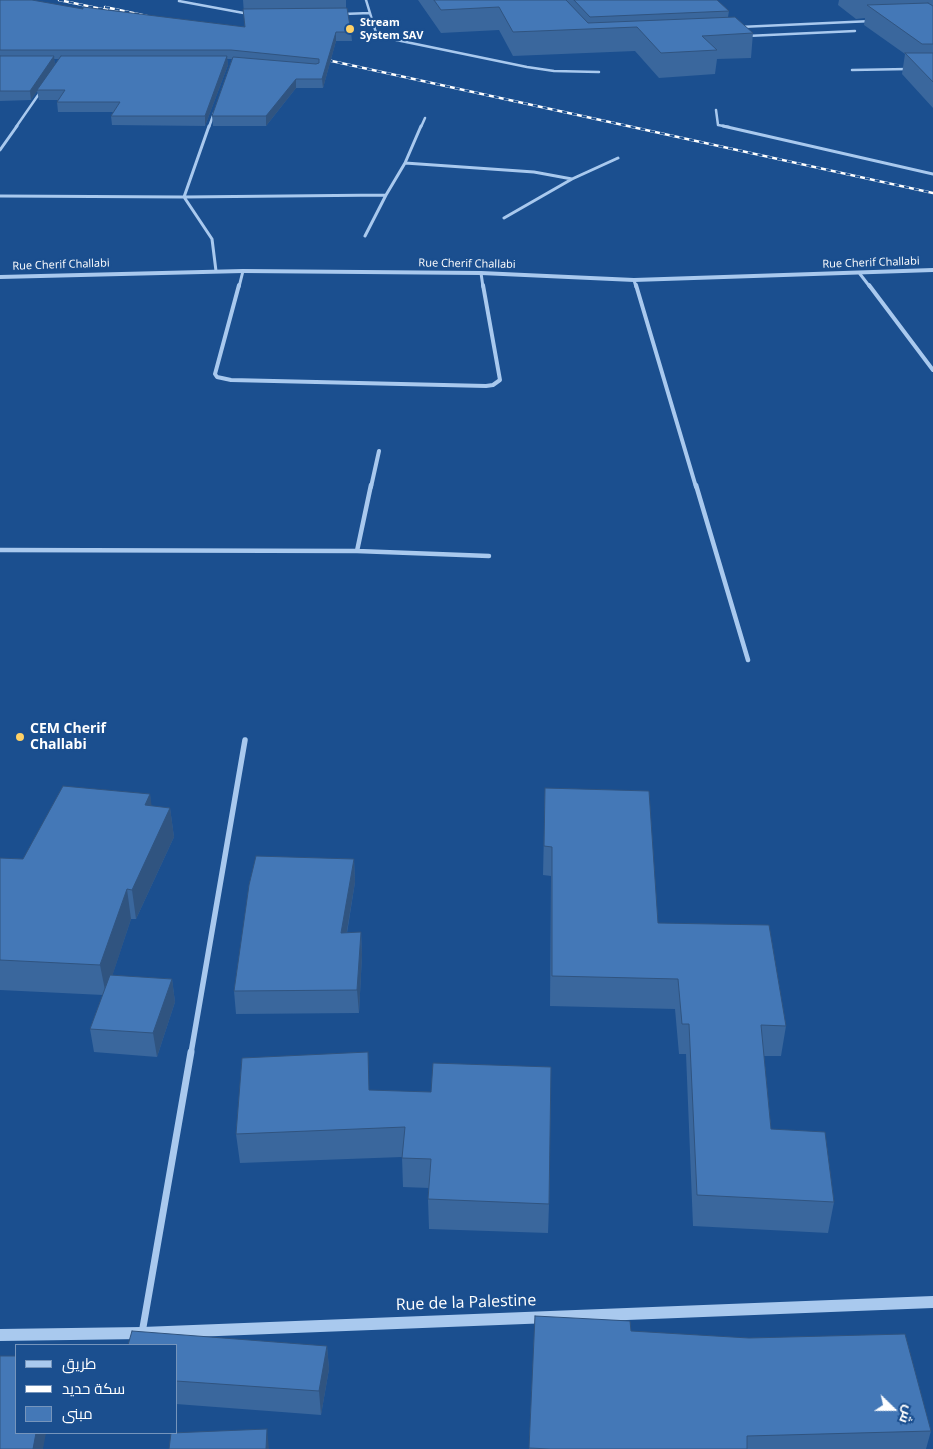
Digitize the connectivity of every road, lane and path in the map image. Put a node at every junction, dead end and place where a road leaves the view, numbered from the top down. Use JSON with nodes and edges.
{"nodes":[{"id":1,"x":366,"y":0,"type":"edge"},
{"id":2,"x":179,"y":1,"type":"edge"},
{"id":3,"x":370,"y":13,"type":"junction"},
{"id":4,"x":255,"y":14,"type":"edge"},
{"id":5,"x":342,"y":14,"type":"edge"},
{"id":6,"x":875,"y":21,"type":"edge"},
{"id":7,"x":855,"y":31,"type":"dead end"},
{"id":8,"x":915,"y":68,"type":"edge"},
{"id":9,"x":852,"y":70,"type":"dead end"},
{"id":10,"x":599,"y":72,"type":"dead end"},
{"id":11,"x":44,"y":86,"type":"edge"},
{"id":12,"x":216,"y":107,"type":"edge"},
{"id":13,"x":716,"y":110,"type":"dead end"},
{"id":14,"x":425,"y":118,"type":"dead end"},
{"id":15,"x":0,"y":150,"type":"edge"},
{"id":16,"x":618,"y":158,"type":"dead end"},
{"id":17,"x":405,"y":163,"type":"junction"},
{"id":18,"x":933,"y":174,"type":"edge"},
{"id":19,"x":572,"y":179,"type":"junction"},
{"id":20,"x":386,"y":195,"type":"junction"},
{"id":21,"x":0,"y":196,"type":"edge"},
{"id":22,"x":184,"y":198,"type":"junction"},
{"id":23,"x":504,"y":218,"type":"dead end"},
{"id":24,"x":365,"y":236,"type":"dead end"},
{"id":25,"x":933,"y":270,"type":"edge"},
{"id":26,"x":216,"y":271,"type":"junction"},
{"id":27,"x":243,"y":271,"type":"junction"},
{"id":28,"x":481,"y":273,"type":"junction"},
{"id":29,"x":860,"y":274,"type":"junction"},
{"id":30,"x":0,"y":277,"type":"edge"},
{"id":31,"x":634,"y":280,"type":"junction"},
{"id":32,"x":933,"y":370,"type":"edge"},
{"id":33,"x":379,"y":451,"type":"dead end"},
{"id":34,"x":0,"y":550,"type":"edge"},
{"id":35,"x":357,"y":551,"type":"junction"},
{"id":36,"x":489,"y":556,"type":"dead end"},
{"id":37,"x":748,"y":660,"type":"dead end"},
{"id":38,"x":245,"y":740,"type":"dead end"},
{"id":39,"x":933,"y":1302,"type":"edge"},
{"id":40,"x":142,"y":1333,"type":"junction"},
{"id":41,"x":0,"y":1335,"type":"edge"}],
"edges":[{"from":1,"to":3,"type":"street"},
{"from":2,"to":4,"type":"street"},
{"from":3,"to":5,"type":"street"},
{"from":3,"to":10,"type":"street"},
{"from":6,"to":7,"type":"street"},
{"from":8,"to":9,"type":"street"},
{"from":11,"to":15,"type":"street"},
{"from":12,"to":22,"type":"street"},
{"from":13,"to":18,"type":"street"},
{"from":14,"to":17,"type":"street"},
{"from":16,"to":19,"type":"street"},
{"from":17,"to":19,"type":"street"},
{"from":17,"to":20,"type":"street"},
{"from":19,"to":23,"type":"street"},
{"from":20,"to":22,"type":"street"},
{"from":20,"to":24,"type":"street"},
{"from":21,"to":22,"type":"street"},
{"from":22,"to":26,"type":"street"},
{"from":25,"to":29,"type":"street","name":"Rue Cherif Challabi"},
{"from":26,"to":27,"type":"street","name":"Rue Cherif Challabi"},
{"from":26,"to":30,"type":"street","name":"Rue Cherif Challabi"},
{"from":27,"to":28,"type":"street","name":"Rue Cherif Challabi"},
{"from":27,"to":28,"type":"street"},
{"from":28,"to":31,"type":"street","name":"Rue Cherif Challabi"},
{"from":29,"to":31,"type":"street","name":"Rue Cherif Challabi"},
{"from":29,"to":32,"type":"street"},
{"from":31,"to":37,"type":"street"},
{"from":33,"to":35,"type":"street"},
{"from":34,"to":35,"type":"street"},
{"from":35,"to":36,"type":"street"},
{"from":38,"to":40,"type":"street"},
{"from":39,"to":40,"type":"street","name":"Rue de la Palestine"},
{"from":40,"to":41,"type":"street","name":"Rue de la Palestine"}]}
